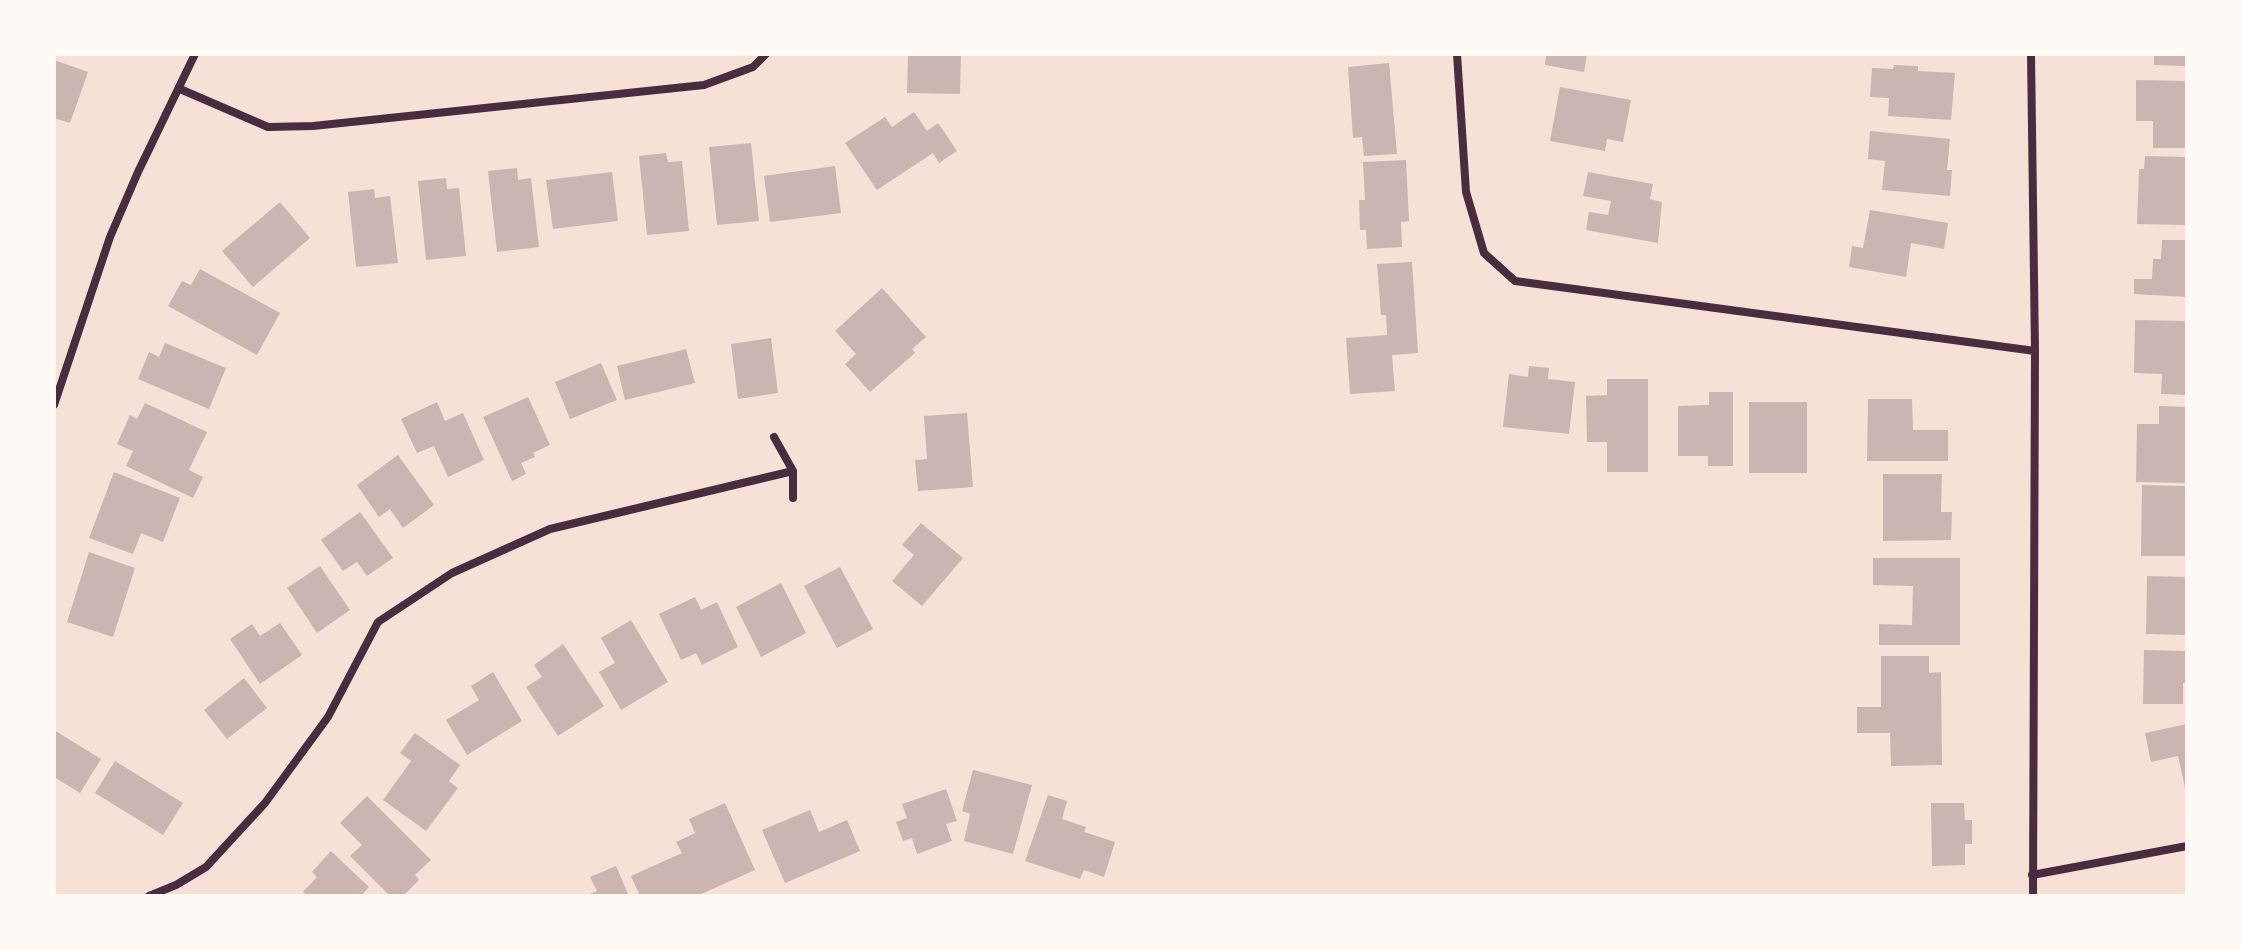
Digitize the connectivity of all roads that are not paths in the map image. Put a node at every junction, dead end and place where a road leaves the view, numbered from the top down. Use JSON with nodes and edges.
{"nodes":[{"id":1,"x":195,"y":54,"type":"edge"},
{"id":2,"x":766,"y":54,"type":"edge"},
{"id":3,"x":1457,"y":54,"type":"edge"},
{"id":4,"x":2031,"y":54,"type":"edge"},
{"id":5,"x":180,"y":89,"type":"junction"},
{"id":6,"x":2035,"y":351,"type":"junction"},
{"id":7,"x":54,"y":405,"type":"edge"},
{"id":8,"x":774,"y":437,"type":"dead end"},
{"id":9,"x":793,"y":471,"type":"junction"},
{"id":10,"x":793,"y":498,"type":"dead end"},
{"id":11,"x":2187,"y":846,"type":"edge"},
{"id":12,"x":2032,"y":875,"type":"junction"},
{"id":13,"x":149,"y":896,"type":"edge"},
{"id":14,"x":2033,"y":896,"type":"edge"}],
"edges":[{"from":1,"to":5,"type":"street"},
{"from":2,"to":5,"type":"street"},
{"from":3,"to":6,"type":"street"},
{"from":4,"to":6,"type":"street"},
{"from":5,"to":7,"type":"street"},
{"from":6,"to":12,"type":"street"},
{"from":8,"to":9,"type":"street"},
{"from":9,"to":10,"type":"street"},
{"from":9,"to":13,"type":"street"},
{"from":11,"to":12,"type":"street"},
{"from":12,"to":14,"type":"street"}]}
